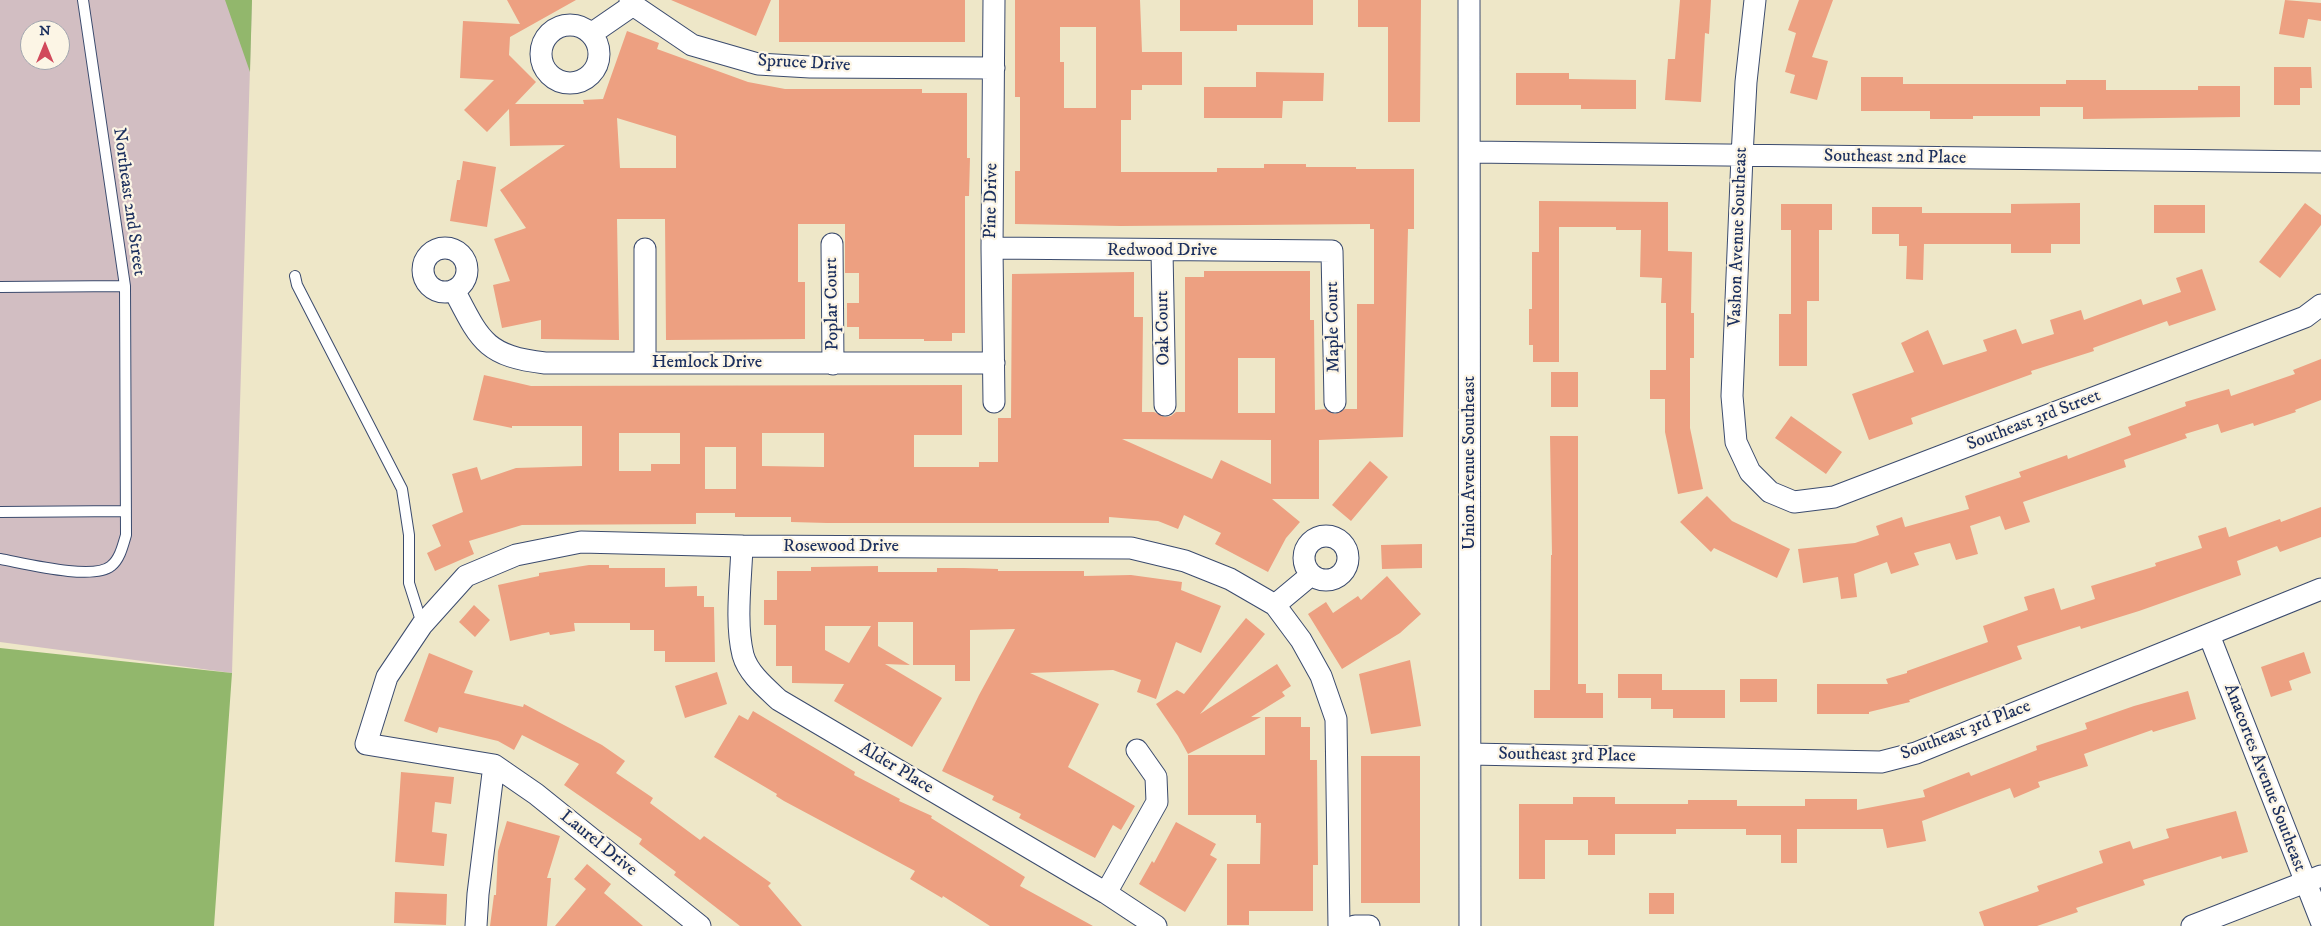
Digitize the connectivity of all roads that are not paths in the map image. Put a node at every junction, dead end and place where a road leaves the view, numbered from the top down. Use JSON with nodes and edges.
{"nodes":[{"id":1,"x":83,"y":0,"type":"edge"},
{"id":2,"x":994,"y":0,"type":"edge"},
{"id":3,"x":1469,"y":0,"type":"edge"},
{"id":4,"x":1755,"y":0,"type":"edge"},
{"id":5,"x":632,"y":2,"type":"edge"},
{"id":6,"x":591,"y":34,"type":"dead end"},
{"id":7,"x":994,"y":68,"type":"junction"},
{"id":8,"x":1470,"y":152,"type":"junction"},
{"id":9,"x":1742,"y":156,"type":"junction"},
{"id":10,"x":2321,"y":162,"type":"edge"},
{"id":11,"x":832,"y":244,"type":"dead end"},
{"id":12,"x":992,"y":248,"type":"junction"},
{"id":13,"x":644,"y":250,"type":"dead end"},
{"id":14,"x":1162,"y":251,"type":"junction"},
{"id":15,"x":1332,"y":251,"type":"joint"},
{"id":16,"x":295,"y":276,"type":"dead end"},
{"id":17,"x":0,"y":286,"type":"edge"},
{"id":18,"x":125,"y":286,"type":"junction"},
{"id":19,"x":454,"y":290,"type":"dead end"},
{"id":20,"x":2321,"y":306,"type":"edge"},
{"id":21,"x":645,"y":362,"type":"junction"},
{"id":22,"x":994,"y":363,"type":"junction"},
{"id":23,"x":833,"y":364,"type":"junction"},
{"id":24,"x":994,"y":402,"type":"dead end"},
{"id":25,"x":1335,"y":402,"type":"dead end"},
{"id":26,"x":1165,"y":405,"type":"dead end"},
{"id":27,"x":1750,"y":472,"type":"joint"},
{"id":28,"x":126,"y":511,"type":"junction"},
{"id":29,"x":0,"y":512,"type":"edge"},
{"id":30,"x":742,"y":546,"type":"junction"},
{"id":31,"x":0,"y":559,"type":"edge"},
{"id":32,"x":1311,"y":575,"type":"dead end"},
{"id":33,"x":2321,"y":589,"type":"edge"},
{"id":34,"x":1275,"y":605,"type":"junction"},
{"id":35,"x":422,"y":625,"type":"junction"},
{"id":36,"x":2209,"y":635,"type":"junction"},
{"id":37,"x":1137,"y":750,"type":"dead end"},
{"id":38,"x":1470,"y":754,"type":"junction"},
{"id":39,"x":494,"y":765,"type":"junction"},
{"id":40,"x":2313,"y":879,"type":"edge"},
{"id":41,"x":1106,"y":893,"type":"junction"},
{"id":42,"x":2321,"y":921,"type":"edge"},
{"id":43,"x":476,"y":926,"type":"edge"},
{"id":44,"x":700,"y":926,"type":"edge"},
{"id":45,"x":1156,"y":926,"type":"edge"},
{"id":46,"x":1339,"y":926,"type":"edge"},
{"id":47,"x":1355,"y":926,"type":"edge"},
{"id":48,"x":1370,"y":926,"type":"edge"},
{"id":49,"x":1470,"y":926,"type":"edge"},
{"id":50,"x":2192,"y":926,"type":"edge"}],
"edges":[{"from":1,"to":18,"type":"lane","name":"Northeast 2nd Street"},
{"from":2,"to":7,"type":"street","name":"Pine Drive"},
{"from":3,"to":8,"type":"street","name":"Union Avenue Southeast"},
{"from":4,"to":9,"type":"street","name":"Vashon Avenue Southeast"},
{"from":5,"to":6,"type":"street"},
{"from":5,"to":7,"type":"street","name":"Spruce Drive"},
{"from":7,"to":12,"type":"street","name":"Pine Drive"},
{"from":8,"to":9,"type":"street","name":"Southeast 2nd Place"},
{"from":8,"to":38,"type":"street","name":"Union Avenue Southeast"},
{"from":9,"to":10,"type":"street","name":"Southeast 2nd Place"},
{"from":9,"to":27,"type":"street","name":"Vashon Avenue Southeast"},
{"from":11,"to":23,"type":"street","name":"Poplar Court"},
{"from":12,"to":14,"type":"street","name":"Redwood Drive"},
{"from":12,"to":22,"type":"street","name":"Pine Drive"},
{"from":13,"to":21,"type":"street"},
{"from":14,"to":15,"type":"street","name":"Redwood Drive"},
{"from":14,"to":26,"type":"street","name":"Oak Court"},
{"from":15,"to":25,"type":"street","name":"Maple Court"},
{"from":16,"to":35,"type":"lane"},
{"from":17,"to":18,"type":"lane","name":"Northeast 2nd Street"},
{"from":18,"to":28,"type":"lane"},
{"from":19,"to":21,"type":"street","name":"Hemlock Drive"},
{"from":20,"to":27,"type":"street","name":"Southeast 3rd Street"},
{"from":21,"to":23,"type":"street","name":"Hemlock Drive"},
{"from":22,"to":23,"type":"street","name":"Hemlock Drive"},
{"from":22,"to":24,"type":"street","name":"Pine Drive"},
{"from":28,"to":29,"type":"lane"},
{"from":28,"to":31,"type":"lane"},
{"from":30,"to":34,"type":"street","name":"Rosewood Drive"},
{"from":30,"to":35,"type":"street","name":"Rosewood Drive"},
{"from":30,"to":41,"type":"street","name":"Alder Place"},
{"from":32,"to":34,"type":"street"},
{"from":33,"to":36,"type":"street","name":"Southeast 3rd Place"},
{"from":34,"to":46,"type":"street"},
{"from":35,"to":39,"type":"street","name":"Rosewood Drive"},
{"from":36,"to":38,"type":"street","name":"Southeast 3rd Place"},
{"from":36,"to":40,"type":"street","name":"Anacortes Avenue Southeast"},
{"from":37,"to":41,"type":"street"},
{"from":38,"to":49,"type":"street","name":"Union Avenue Southeast"},
{"from":39,"to":43,"type":"street"},
{"from":39,"to":44,"type":"street","name":"Laurel Drive"},
{"from":40,"to":42,"type":"street","name":"Anacortes Avenue Southeast"},
{"from":40,"to":50,"type":"street"},
{"from":41,"to":45,"type":"street","name":"Alder Place"},
{"from":47,"to":48,"type":"street"}]}
